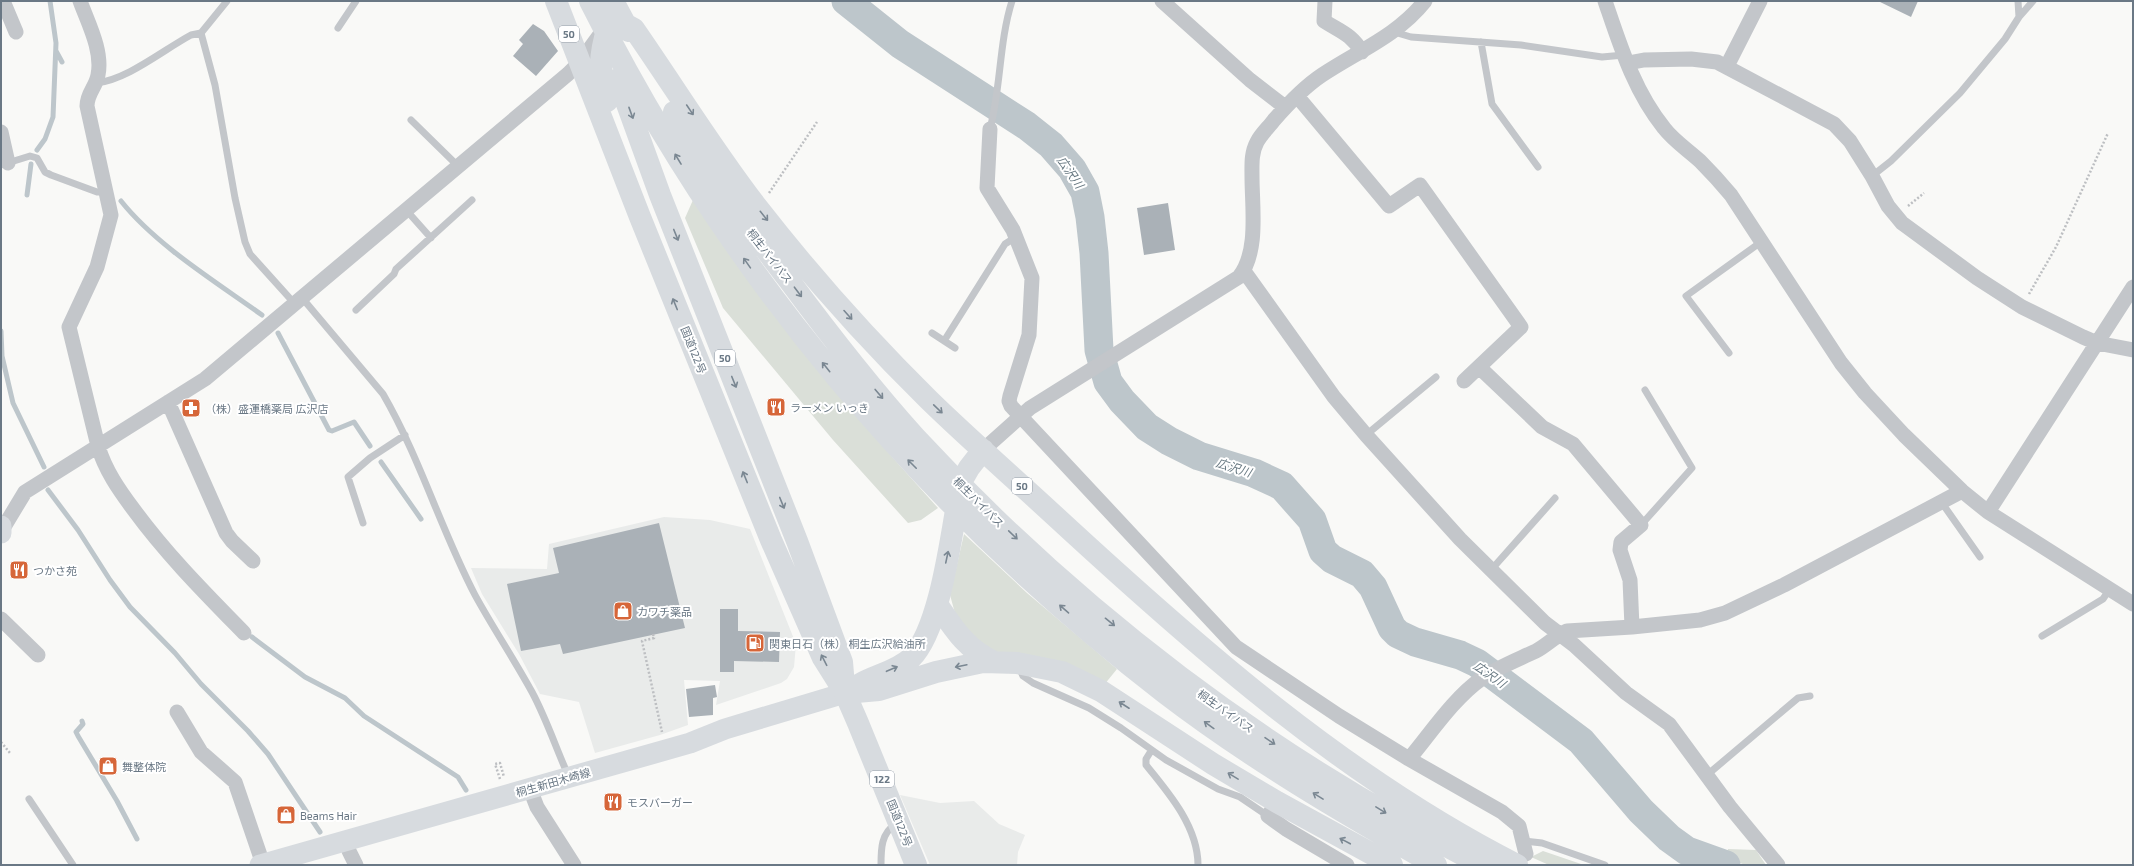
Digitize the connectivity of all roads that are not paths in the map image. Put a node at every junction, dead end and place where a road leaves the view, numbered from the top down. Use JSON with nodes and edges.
{"nodes":[{"id":1,"x":3,"y":1,"type":"edge"},
{"id":2,"x":80,"y":1,"type":"edge"},
{"id":3,"x":227,"y":1,"type":"edge"},
{"id":4,"x":356,"y":1,"type":"edge"},
{"id":5,"x":556,"y":1,"type":"edge"},
{"id":6,"x":590,"y":1,"type":"edge"},
{"id":7,"x":625,"y":1,"type":"edge"},
{"id":8,"x":1012,"y":1,"type":"edge"},
{"id":9,"x":1162,"y":1,"type":"edge"},
{"id":10,"x":1325,"y":1,"type":"edge"},
{"id":11,"x":1425,"y":1,"type":"edge"},
{"id":12,"x":1604,"y":1,"type":"edge"},
{"id":13,"x":1760,"y":1,"type":"edge"},
{"id":14,"x":2018,"y":1,"type":"edge"},
{"id":15,"x":2034,"y":1,"type":"edge"},
{"id":16,"x":611,"y":7,"type":"edge"},
{"id":17,"x":2019,"y":17,"type":"junction"},
{"id":18,"x":338,"y":28,"type":"dead end"},
{"id":19,"x":16,"y":32,"type":"dead end"},
{"id":20,"x":1394,"y":32,"type":"junction"},
{"id":21,"x":201,"y":33,"type":"junction"},
{"id":22,"x":1481,"y":42,"type":"junction"},
{"id":23,"x":1362,"y":52,"type":"junction"},
{"id":24,"x":1626,"y":59,"type":"junction"},
{"id":25,"x":580,"y":62,"type":"junction"},
{"id":26,"x":1726,"y":66,"type":"junction"},
{"id":27,"x":96,"y":83,"type":"junction"},
{"id":28,"x":1297,"y":96,"type":"junction"},
{"id":29,"x":1285,"y":107,"type":"junction"},
{"id":30,"x":411,"y":120,"type":"dead end"},
{"id":31,"x":991,"y":123,"type":"joint"},
{"id":32,"x":1,"y":132,"type":"edge"},
{"id":33,"x":5,"y":164,"type":"edge"},
{"id":34,"x":459,"y":167,"type":"junction"},
{"id":35,"x":1538,"y":167,"type":"dead end"},
{"id":36,"x":1872,"y":176,"type":"junction"},
{"id":37,"x":707,"y":187,"type":"junction"},
{"id":38,"x":630,"y":191,"type":"junction"},
{"id":39,"x":107,"y":192,"type":"junction"},
{"id":40,"x":472,"y":200,"type":"dead end"},
{"id":41,"x":407,"y":211,"type":"junction"},
{"id":42,"x":1016,"y":236,"type":"junction"},
{"id":43,"x":431,"y":238,"type":"junction"},
{"id":44,"x":1762,"y":242,"type":"junction"},
{"id":45,"x":1244,"y":271,"type":"junction"},
{"id":46,"x":2133,"y":287,"type":"edge"},
{"id":47,"x":299,"y":301,"type":"junction"},
{"id":48,"x":356,"y":310,"type":"dead end"},
{"id":49,"x":932,"y":333,"type":"dead end"},
{"id":50,"x":944,"y":341,"type":"junction"},
{"id":51,"x":2097,"y":343,"type":"junction"},
{"id":52,"x":955,"y":348,"type":"dead end"},
{"id":53,"x":2133,"y":350,"type":"edge"},
{"id":54,"x":1729,"y":353,"type":"dead end"},
{"id":55,"x":1479,"y":367,"type":"junction"},
{"id":56,"x":1436,"y":377,"type":"dead end"},
{"id":57,"x":1464,"y":381,"type":"dead end"},
{"id":58,"x":1645,"y":390,"type":"dead end"},
{"id":59,"x":168,"y":402,"type":"junction"},
{"id":60,"x":1020,"y":415,"type":"junction"},
{"id":61,"x":405,"y":435,"type":"junction"},
{"id":62,"x":1366,"y":435,"type":"junction"},
{"id":63,"x":98,"y":446,"type":"junction"},
{"id":64,"x":983,"y":450,"type":"junction"},
{"id":65,"x":1962,"y":491,"type":"junction"},
{"id":66,"x":1555,"y":498,"type":"dead end"},
{"id":67,"x":1942,"y":503,"type":"junction"},
{"id":68,"x":1988,"y":512,"type":"junction"},
{"id":69,"x":363,"y":523,"type":"dead end"},
{"id":70,"x":1641,"y":525,"type":"junction"},
{"id":71,"x":1,"y":529,"type":"edge"},
{"id":72,"x":1980,"y":557,"type":"dead end"},
{"id":73,"x":253,"y":561,"type":"dead end"},
{"id":74,"x":1491,"y":570,"type":"junction"},
{"id":75,"x":2110,"y":590,"type":"junction"},
{"id":76,"x":937,"y":604,"type":"junction"},
{"id":77,"x":2133,"y":604,"type":"edge"},
{"id":78,"x":1,"y":619,"type":"edge"},
{"id":79,"x":1632,"y":628,"type":"junction"},
{"id":80,"x":244,"y":633,"type":"dead end"},
{"id":81,"x":1558,"y":635,"type":"junction"},
{"id":82,"x":2042,"y":636,"type":"dead end"},
{"id":83,"x":38,"y":655,"type":"dead end"},
{"id":84,"x":994,"y":662,"type":"junction"},
{"id":85,"x":1017,"y":663,"type":"junction"},
{"id":86,"x":845,"y":693,"type":"junction"},
{"id":87,"x":1810,"y":696,"type":"dead end"},
{"id":88,"x":177,"y":712,"type":"dead end"},
{"id":89,"x":1151,"y":750,"type":"junction"},
{"id":90,"x":1409,"y":759,"type":"junction"},
{"id":91,"x":1707,"y":775,"type":"junction"},
{"id":92,"x":569,"y":778,"type":"junction"},
{"id":93,"x":530,"y":789,"type":"junction"},
{"id":94,"x":29,"y":800,"type":"dead end"},
{"id":95,"x":1273,"y":809,"type":"junction"},
{"id":96,"x":900,"y":822,"type":"junction"},
{"id":97,"x":347,"y":840,"type":"junction"},
{"id":98,"x":1523,"y":853,"type":"edge"},
{"id":99,"x":73,"y":865,"type":"edge"},
{"id":100,"x":261,"y":865,"type":"edge"},
{"id":101,"x":356,"y":865,"type":"edge"},
{"id":102,"x":574,"y":865,"type":"edge"},
{"id":103,"x":881,"y":865,"type":"edge"},
{"id":104,"x":916,"y":865,"type":"edge"},
{"id":105,"x":1198,"y":865,"type":"edge"},
{"id":106,"x":1347,"y":865,"type":"edge"},
{"id":107,"x":1392,"y":865,"type":"edge"},
{"id":108,"x":1436,"y":865,"type":"edge"},
{"id":109,"x":1483,"y":865,"type":"edge"},
{"id":110,"x":1605,"y":865,"type":"edge"},
{"id":111,"x":1778,"y":865,"type":"edge"}],
"edges":[{"from":1,"to":19,"type":"street"},
{"from":2,"to":27,"type":"street"},
{"from":3,"to":21,"type":"lane"},
{"from":4,"to":18,"type":"lane"},
{"from":5,"to":25,"type":"highway","name":"国道122号","number":"50"},
{"from":37,"to":6,"type":"highway","name":"桐生バイパス","one_way":true},
{"from":7,"to":16,"type":"street"},
{"from":8,"to":31,"type":"lane"},
{"from":9,"to":29,"type":"street"},
{"from":10,"to":23,"type":"street"},
{"from":11,"to":20,"type":"street"},
{"from":12,"to":24,"type":"street"},
{"from":13,"to":26,"type":"street"},
{"from":14,"to":17,"type":"lane"},
{"from":15,"to":17,"type":"lane"},
{"from":16,"to":25,"type":"street"},
{"from":16,"to":37,"type":"highway","name":"桐生バイパス"},
{"from":16,"to":38,"type":"highway"},
{"from":16,"to":64,"type":"highway","number":"50","one_way":true},
{"from":16,"to":86,"type":"highway","name":"国道122号","number":"50","one_way":true},
{"from":17,"to":36,"type":"lane"},
{"from":20,"to":22,"type":"lane"},
{"from":20,"to":23,"type":"street"},
{"from":21,"to":27,"type":"lane"},
{"from":21,"to":47,"type":"lane"},
{"from":22,"to":24,"type":"lane"},
{"from":22,"to":35,"type":"lane"},
{"from":23,"to":28,"type":"street"},
{"from":24,"to":26,"type":"street"},
{"from":24,"to":44,"type":"street"},
{"from":25,"to":34,"type":"street"},
{"from":25,"to":38,"type":"highway","name":"国道122号","number":"50"},
{"from":26,"to":36,"type":"street"},
{"from":27,"to":39,"type":"street"},
{"from":28,"to":29,"type":"street"},
{"from":28,"to":55,"type":"street"},
{"from":29,"to":45,"type":"street"},
{"from":30,"to":34,"type":"lane"},
{"from":31,"to":42,"type":"street"},
{"from":32,"to":33,"type":"street"},
{"from":33,"to":39,"type":"lane"},
{"from":34,"to":41,"type":"street"},
{"from":36,"to":51,"type":"street"},
{"from":108,"to":37,"type":"highway","name":"桐生バイパス","one_way":true},
{"from":37,"to":109,"type":"highway","name":"桐生バイパス","one_way":true},
{"from":86,"to":38,"type":"highway","name":"国道122号","number":"50","one_way":true},
{"from":39,"to":63,"type":"street"},
{"from":40,"to":43,"type":"lane"},
{"from":41,"to":43,"type":"lane"},
{"from":41,"to":47,"type":"street"},
{"from":42,"to":50,"type":"lane"},
{"from":42,"to":60,"type":"street"},
{"from":43,"to":48,"type":"lane"},
{"from":44,"to":54,"type":"lane"},
{"from":44,"to":65,"type":"street"},
{"from":45,"to":60,"type":"street"},
{"from":45,"to":62,"type":"street"},
{"from":46,"to":51,"type":"street"},
{"from":47,"to":59,"type":"street"},
{"from":47,"to":61,"type":"lane"},
{"from":49,"to":50,"type":"lane"},
{"from":50,"to":52,"type":"lane"},
{"from":51,"to":53,"type":"street"},
{"from":51,"to":68,"type":"street"},
{"from":55,"to":57,"type":"street"},
{"from":55,"to":70,"type":"street"},
{"from":56,"to":62,"type":"lane"},
{"from":58,"to":70,"type":"lane"},
{"from":59,"to":63,"type":"street"},
{"from":59,"to":73,"type":"street"},
{"from":60,"to":64,"type":"street"},
{"from":60,"to":90,"type":"street"},
{"from":61,"to":69,"type":"lane"},
{"from":61,"to":92,"type":"lane"},
{"from":62,"to":74,"type":"street"},
{"from":63,"to":71,"type":"street"},
{"from":63,"to":80,"type":"street"},
{"from":76,"to":64,"type":"highway","one_way":true},
{"from":64,"to":98,"type":"highway","number":"50"},
{"from":65,"to":67,"type":"street"},
{"from":65,"to":68,"type":"street"},
{"from":66,"to":74,"type":"lane"},
{"from":67,"to":72,"type":"lane"},
{"from":67,"to":79,"type":"street"},
{"from":68,"to":75,"type":"street"},
{"from":70,"to":79,"type":"street"},
{"from":74,"to":81,"type":"street"},
{"from":75,"to":77,"type":"street"},
{"from":75,"to":82,"type":"lane"},
{"from":76,"to":84,"type":"highway"},
{"from":86,"to":76,"type":"highway","one_way":true},
{"from":78,"to":83,"type":"street"},
{"from":79,"to":81,"type":"street"},
{"from":81,"to":90,"type":"street"},
{"from":81,"to":91,"type":"street"},
{"from":84,"to":85,"type":"highway"},
{"from":84,"to":86,"type":"highway","one_way":true},
{"from":85,"to":89,"type":"lane"},
{"from":95,"to":85,"type":"highway","one_way":true},
{"from":86,"to":92,"type":"main road","name":"桐生新田木崎線"},
{"from":86,"to":96,"type":"highway","name":"国道122号","number":"122"},
{"from":87,"to":91,"type":"lane"},
{"from":88,"to":100,"type":"street"},
{"from":89,"to":95,"type":"lane"},
{"from":89,"to":105,"type":"lane"},
{"from":90,"to":98,"type":"street"},
{"from":91,"to":111,"type":"street"},
{"from":92,"to":93,"type":"main road","name":"桐生新田木崎線"},
{"from":93,"to":97,"type":"main road","name":"桐生新田木崎線"},
{"from":93,"to":102,"type":"street"},
{"from":94,"to":99,"type":"lane"},
{"from":95,"to":106,"type":"street"},
{"from":107,"to":95,"type":"highway","one_way":true},
{"from":96,"to":103,"type":"lane"},
{"from":96,"to":104,"type":"highway","name":"国道122号","number":"122"},
{"from":97,"to":100,"type":"main road","name":"桐生新田木崎線"},
{"from":97,"to":101,"type":"street"},
{"from":98,"to":110,"type":"lane"}]}
